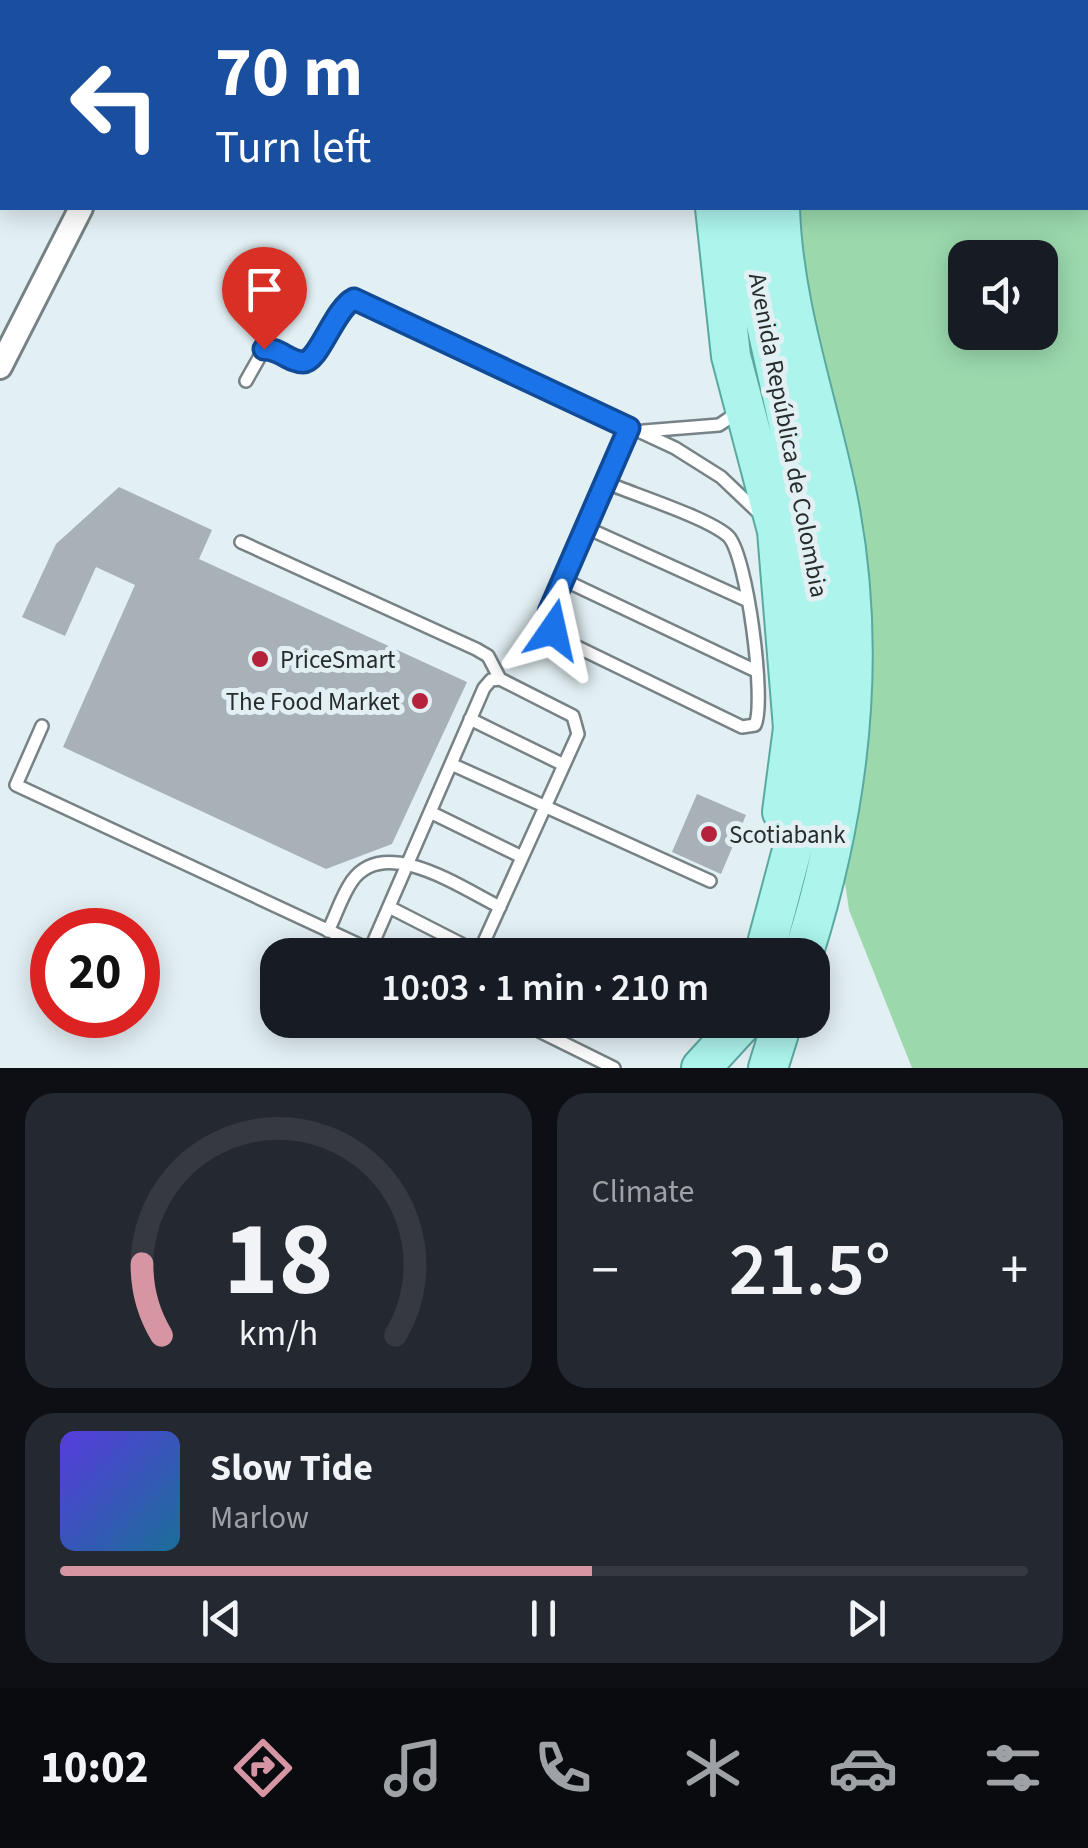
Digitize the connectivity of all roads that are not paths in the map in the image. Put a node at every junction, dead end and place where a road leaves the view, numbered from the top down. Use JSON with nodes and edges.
{"nodes":[{"id":1,"x":80,"y":210,"type":"edge"},
{"id":2,"x":715,"y":210,"type":"edge"},
{"id":3,"x":751,"y":210,"type":"edge"},
{"id":4,"x":780,"y":210,"type":"edge"},
{"id":5,"x":0,"y":367,"type":"edge"},
{"id":6,"x":246,"y":381,"type":"dead end"},
{"id":7,"x":745,"y":406,"type":"junction"},
{"id":8,"x":632,"y":429,"type":"junction"},
{"id":9,"x":607,"y":483,"type":"junction"},
{"id":10,"x":587,"y":528,"type":"junction"},
{"id":11,"x":778,"y":531,"type":"junction"},
{"id":12,"x":241,"y":542,"type":"dead end"},
{"id":13,"x":564,"y":580,"type":"junction"},
{"id":14,"x":746,"y":600,"type":"junction"},
{"id":15,"x":756,"y":671,"type":"junction"},
{"id":16,"x":500,"y":679,"type":"junction"},
{"id":17,"x":776,"y":690,"type":"junction"},
{"id":18,"x":470,"y":719,"type":"junction"},
{"id":19,"x":42,"y":726,"type":"dead end"},
{"id":20,"x":451,"y":764,"type":"junction"},
{"id":21,"x":564,"y":766,"type":"junction"},
{"id":22,"x":544,"y":809,"type":"junction"},
{"id":23,"x":430,"y":812,"type":"junction"},
{"id":24,"x":522,"y":856,"type":"junction"},
{"id":25,"x":409,"y":862,"type":"junction"},
{"id":26,"x":789,"y":864,"type":"junction"},
{"id":27,"x":710,"y":881,"type":"dead end"},
{"id":28,"x":389,"y":907,"type":"junction"},
{"id":29,"x":500,"y":907,"type":"junction"},
{"id":30,"x":328,"y":931,"type":"junction"},
{"id":31,"x":343,"y":938,"type":"edge"},
{"id":32,"x":380,"y":938,"type":"edge"},
{"id":33,"x":448,"y":938,"type":"edge"},
{"id":34,"x":486,"y":938,"type":"edge"},
{"id":35,"x":769,"y":938,"type":"edge"},
{"id":36,"x":808,"y":938,"type":"edge"},
{"id":37,"x":553,"y":1038,"type":"edge"},
{"id":38,"x":728,"y":1038,"type":"edge"},
{"id":39,"x":740,"y":1038,"type":"edge"},
{"id":40,"x":777,"y":1038,"type":"edge"},
{"id":41,"x":614,"y":1068,"type":"edge"},
{"id":42,"x":701,"y":1068,"type":"edge"},
{"id":43,"x":731,"y":1068,"type":"edge"},
{"id":44,"x":768,"y":1068,"type":"edge"}],
"edges":[{"from":1,"to":5,"type":"street"},
{"from":2,"to":7,"type":"main road"},
{"from":3,"to":26,"type":"main road","name":"Avenida República de Colombia"},
{"from":4,"to":36,"type":"main road","name":"Avenida República de Colombia"},
{"from":6,"to":8,"type":"lane"},
{"from":7,"to":8,"type":"lane"},
{"from":7,"to":11,"type":"main road"},
{"from":8,"to":9,"type":"lane"},
{"from":8,"to":11,"type":"lane"},
{"from":9,"to":10,"type":"lane"},
{"from":9,"to":14,"type":"lane"},
{"from":10,"to":13,"type":"lane"},
{"from":10,"to":14,"type":"lane"},
{"from":11,"to":17,"type":"main road"},
{"from":12,"to":16,"type":"lane"},
{"from":13,"to":15,"type":"lane"},
{"from":13,"to":17,"type":"lane"},
{"from":14,"to":15,"type":"lane"},
{"from":15,"to":17,"type":"lane"},
{"from":16,"to":18,"type":"lane"},
{"from":16,"to":21,"type":"lane"},
{"from":17,"to":26,"type":"main road"},
{"from":18,"to":20,"type":"lane"},
{"from":18,"to":21,"type":"lane"},
{"from":19,"to":30,"type":"lane"},
{"from":20,"to":22,"type":"lane"},
{"from":20,"to":23,"type":"lane"},
{"from":21,"to":22,"type":"lane"},
{"from":22,"to":24,"type":"lane"},
{"from":22,"to":27,"type":"lane"},
{"from":23,"to":24,"type":"lane"},
{"from":23,"to":25,"type":"lane"},
{"from":24,"to":29,"type":"lane"},
{"from":25,"to":28,"type":"lane"},
{"from":25,"to":29,"type":"lane"},
{"from":25,"to":30,"type":"lane"},
{"from":26,"to":35,"type":"main road","name":"Avenida República de Colombia"},
{"from":28,"to":32,"type":"lane"},
{"from":28,"to":33,"type":"lane"},
{"from":29,"to":34,"type":"lane"},
{"from":30,"to":31,"type":"lane"},
{"from":37,"to":41,"type":"lane"},
{"from":38,"to":42,"type":"main road"},
{"from":39,"to":43,"type":"main road"},
{"from":40,"to":44,"type":"main road"}]}
